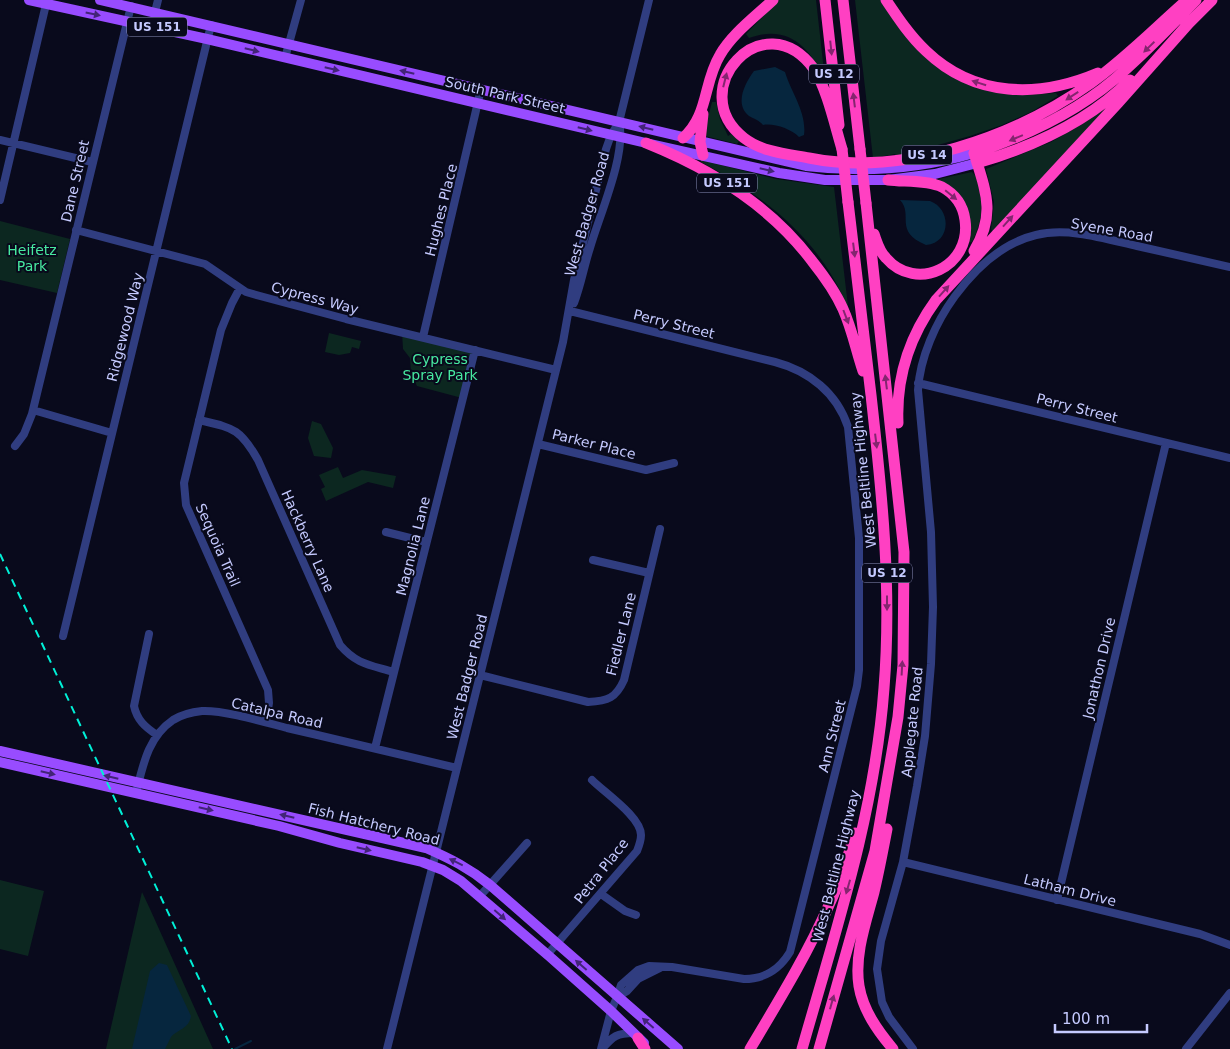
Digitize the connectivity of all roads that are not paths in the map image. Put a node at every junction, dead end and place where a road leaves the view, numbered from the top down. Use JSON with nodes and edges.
{"nodes":[{"id":1,"x":29,"y":0,"type":"edge"},
{"id":2,"x":100,"y":0,"type":"edge"},
{"id":3,"x":158,"y":0,"type":"edge"},
{"id":4,"x":302,"y":0,"type":"edge"},
{"id":5,"x":649,"y":0,"type":"edge"},
{"id":6,"x":773,"y":0,"type":"edge"},
{"id":7,"x":825,"y":0,"type":"edge"},
{"id":8,"x":843,"y":0,"type":"edge"},
{"id":9,"x":886,"y":0,"type":"edge"},
{"id":10,"x":1187,"y":0,"type":"edge"},
{"id":11,"x":1196,"y":0,"type":"edge"},
{"id":12,"x":1212,"y":0,"type":"edge"},
{"id":13,"x":47,"y":2,"type":"edge"},
{"id":14,"x":125,"y":4,"type":"edge"},
{"id":15,"x":155,"y":12,"type":"junction"},
{"id":16,"x":127,"y":21,"type":"junction"},
{"id":17,"x":1189,"y":23,"type":"junction"},
{"id":18,"x":211,"y":25,"type":"junction"},
{"id":19,"x":207,"y":39,"type":"junction"},
{"id":20,"x":289,"y":44,"type":"junction"},
{"id":21,"x":285,"y":58,"type":"junction"},
{"id":22,"x":1111,"y":67,"type":"junction"},
{"id":23,"x":481,"y":89,"type":"junction"},
{"id":24,"x":704,"y":102,"type":"junction"},
{"id":25,"x":478,"y":103,"type":"junction"},
{"id":26,"x":619,"y":122,"type":"junction"},
{"id":27,"x":616,"y":136,"type":"junction"},
{"id":28,"x":683,"y":138,"type":"junction"},
{"id":29,"x":0,"y":140,"type":"edge"},
{"id":30,"x":700,"y":142,"type":"junction"},
{"id":31,"x":13,"y":143,"type":"junction"},
{"id":32,"x":646,"y":143,"type":"junction"},
{"id":33,"x":842,"y":149,"type":"junction"},
{"id":34,"x":703,"y":155,"type":"junction"},
{"id":35,"x":976,"y":158,"type":"junction"},
{"id":36,"x":92,"y":162,"type":"junction"},
{"id":37,"x":888,"y":180,"type":"junction"},
{"id":38,"x":0,"y":200,"type":"edge"},
{"id":39,"x":868,"y":220,"type":"junction"},
{"id":40,"x":76,"y":230,"type":"junction"},
{"id":41,"x":156,"y":251,"type":"junction"},
{"id":42,"x":1230,"y":267,"type":"edge"},
{"id":43,"x":963,"y":270,"type":"junction"},
{"id":44,"x":240,"y":288,"type":"junction"},
{"id":45,"x":570,"y":311,"type":"junction"},
{"id":46,"x":422,"y":337,"type":"junction"},
{"id":47,"x":475,"y":350,"type":"junction"},
{"id":48,"x":556,"y":370,"type":"junction"},
{"id":49,"x":918,"y":383,"type":"junction"},
{"id":50,"x":824,"y":389,"type":"joint"},
{"id":51,"x":870,"y":393,"type":"junction"},
{"id":52,"x":33,"y":410,"type":"junction"},
{"id":53,"x":199,"y":420,"type":"junction"},
{"id":54,"x":112,"y":433,"type":"junction"},
{"id":55,"x":1166,"y":443,"type":"junction"},
{"id":56,"x":538,"y":444,"type":"junction"},
{"id":57,"x":15,"y":446,"type":"dead end"},
{"id":58,"x":1230,"y":458,"type":"edge"},
{"id":59,"x":674,"y":463,"type":"dead end"},
{"id":60,"x":660,"y":529,"type":"dead end"},
{"id":61,"x":386,"y":532,"type":"dead end"},
{"id":62,"x":426,"y":542,"type":"junction"},
{"id":63,"x":904,"y":552,"type":"junction"},
{"id":64,"x":593,"y":560,"type":"dead end"},
{"id":65,"x":650,"y":572,"type":"junction"},
{"id":66,"x":149,"y":634,"type":"dead end"},
{"id":67,"x":63,"y":636,"type":"dead end"},
{"id":68,"x":394,"y":672,"type":"junction"},
{"id":69,"x":480,"y":675,"type":"junction"},
{"id":70,"x":898,"y":717,"type":"junction"},
{"id":71,"x":266,"y":722,"type":"junction"},
{"id":72,"x":157,"y":735,"type":"junction"},
{"id":73,"x":375,"y":748,"type":"junction"},
{"id":74,"x":0,"y":751,"type":"edge"},
{"id":75,"x":877,"y":754,"type":"junction"},
{"id":76,"x":0,"y":762,"type":"edge"},
{"id":77,"x":457,"y":768,"type":"junction"},
{"id":78,"x":592,"y":780,"type":"dead end"},
{"id":79,"x":137,"y":788,"type":"junction"},
{"id":80,"x":527,"y":842,"type":"dead end"},
{"id":81,"x":436,"y":852,"type":"junction"},
{"id":82,"x":902,"y":862,"type":"junction"},
{"id":83,"x":433,"y":866,"type":"junction"},
{"id":84,"x":490,"y":885,"type":"junction"},
{"id":85,"x":601,"y":894,"type":"junction"},
{"id":86,"x":480,"y":896,"type":"junction"},
{"id":87,"x":1056,"y":900,"type":"junction"},
{"id":88,"x":636,"y":915,"type":"dead end"},
{"id":89,"x":557,"y":944,"type":"junction"},
{"id":90,"x":1230,"y":945,"type":"edge"},
{"id":91,"x":548,"y":955,"type":"junction"},
{"id":92,"x":1230,"y":993,"type":"edge"},
{"id":93,"x":618,"y":997,"type":"junction"},
{"id":94,"x":776,"y":1005,"type":"junction"},
{"id":95,"x":611,"y":1011,"type":"junction"},
{"id":96,"x":636,"y":1036,"type":"junction"},
{"id":97,"x":387,"y":1049,"type":"edge"},
{"id":98,"x":602,"y":1049,"type":"edge"},
{"id":99,"x":645,"y":1049,"type":"edge"},
{"id":100,"x":649,"y":1049,"type":"edge"},
{"id":101,"x":678,"y":1049,"type":"edge"},
{"id":102,"x":745,"y":1049,"type":"edge"},
{"id":103,"x":750,"y":1049,"type":"edge"},
{"id":104,"x":802,"y":1049,"type":"edge"},
{"id":105,"x":819,"y":1049,"type":"edge"},
{"id":106,"x":893,"y":1049,"type":"edge"},
{"id":107,"x":912,"y":1049,"type":"edge"},
{"id":108,"x":1186,"y":1049,"type":"edge"}],
"edges":[{"from":1,"to":13,"type":"main road","name":"South Park Street","number":"US 151"},
{"from":2,"to":14,"type":"main road","name":"South Park Street","number":"US 151"},
{"from":3,"to":15,"type":"street"},
{"from":4,"to":20,"type":"street"},
{"from":5,"to":26,"type":"street","name":"West Badger Road"},
{"from":6,"to":24,"type":"highway"},
{"from":7,"to":33,"type":"highway","name":"West Beltline Highway","number":"US 12","one_way":true},
{"from":39,"to":8,"type":"highway","number":"US 12","one_way":true,"bridge":true},
{"from":22,"to":9,"type":"highway","one_way":true},
{"from":10,"to":22,"type":"highway","number":"US 14"},
{"from":11,"to":35,"type":"highway","number":"US 14","one_way":true},
{"from":12,"to":17,"type":"highway","number":"US 14"},
{"from":13,"to":16,"type":"main road","name":"South Park Street","number":"US 151","one_way":true},
{"from":13,"to":31,"type":"street"},
{"from":14,"to":15,"type":"main road","name":"South Park Street","number":"US 151"},
{"from":14,"to":16,"type":"street","name":"Dane Street"},
{"from":15,"to":18,"type":"main road","name":"South Park Street","number":"US 151"},
{"from":16,"to":19,"type":"main road","name":"South Park Street","number":"US 151"},
{"from":16,"to":36,"type":"street","name":"Dane Street"},
{"from":17,"to":35,"type":"highway","number":"US 14"},
{"from":43,"to":17,"type":"highway","one_way":true},
{"from":18,"to":19,"type":"street","name":"Ridgewood Way"},
{"from":18,"to":20,"type":"main road","name":"South Park Street","number":"US 151"},
{"from":19,"to":21,"type":"main road","name":"South Park Street","number":"US 151","one_way":true},
{"from":19,"to":41,"type":"street","name":"Ridgewood Way"},
{"from":20,"to":21,"type":"street"},
{"from":23,"to":20,"type":"main road","name":"South Park Street","number":"US 151","one_way":true},
{"from":21,"to":25,"type":"main road","name":"South Park Street","number":"US 151","one_way":true},
{"from":22,"to":33,"type":"highway","number":"US 14","one_way":true},
{"from":23,"to":25,"type":"street","name":"Hughes Place"},
{"from":23,"to":26,"type":"main road","name":"South Park Street","number":"US 151"},
{"from":24,"to":28,"type":"highway"},
{"from":24,"to":30,"type":"highway"},
{"from":25,"to":27,"type":"main road","name":"South Park Street","number":"US 151","one_way":true},
{"from":25,"to":46,"type":"street","name":"Hughes Place"},
{"from":26,"to":27,"type":"street","name":"West Badger Road"},
{"from":28,"to":26,"type":"main road","name":"South Park Street","number":"US 151","one_way":true},
{"from":27,"to":32,"type":"main road","name":"South Park Street","number":"US 151"},
{"from":27,"to":45,"type":"street","name":"West Badger Road"},
{"from":27,"to":45,"type":"street","name":"West Badger Road"},
{"from":28,"to":30,"type":"main road","name":"South Park Street","number":"US 151"},
{"from":29,"to":31,"type":"street"},
{"from":30,"to":34,"type":"highway"},
{"from":30,"to":35,"type":"main road","name":"South Park Street","number":"US 151"},
{"from":31,"to":36,"type":"street"},
{"from":31,"to":38,"type":"street"},
{"from":32,"to":34,"type":"main road","name":"South Park Street","number":"US 14"},
{"from":32,"to":51,"type":"highway","number":"US 151","one_way":true},
{"from":33,"to":51,"type":"highway","name":"West Beltline Highway","number":"US 12","one_way":true,"bridge":true},
{"from":34,"to":37,"type":"main road","name":"South Park Street","number":"US 14","one_way":true},
{"from":35,"to":37,"type":"main road","name":"South Park Street","number":"US 14"},
{"from":35,"to":43,"type":"highway"},
{"from":36,"to":40,"type":"street","name":"Dane Street"},
{"from":37,"to":39,"type":"highway","one_way":true},
{"from":63,"to":39,"type":"highway","number":"US 12","one_way":true},
{"from":40,"to":41,"type":"street","name":"Cypress Way"},
{"from":40,"to":52,"type":"street","name":"Dane Street"},
{"from":41,"to":44,"type":"street","name":"Cypress Way"},
{"from":41,"to":54,"type":"street","name":"Ridgewood Way"},
{"from":42,"to":49,"type":"street","name":"Syene Road"},
{"from":63,"to":43,"type":"highway","one_way":true},
{"from":44,"to":46,"type":"street","name":"Cypress Way"},
{"from":44,"to":53,"type":"street","name":"Sequoia Trail"},
{"from":45,"to":48,"type":"street","name":"West Badger Road"},
{"from":45,"to":50,"type":"street","name":"Perry Street"},
{"from":46,"to":47,"type":"street","name":"Cypress Way"},
{"from":47,"to":48,"type":"street","name":"Cypress Way"},
{"from":47,"to":62,"type":"street","name":"Magnolia Lane"},
{"from":48,"to":56,"type":"street","name":"West Badger Road"},
{"from":49,"to":55,"type":"street","name":"Perry Street"},
{"from":49,"to":82,"type":"street","name":"Applegate Road"},
{"from":50,"to":93,"type":"street","name":"Ann Street"},
{"from":51,"to":75,"type":"highway","name":"West Beltline Highway","number":"US 12","one_way":true},
{"from":52,"to":54,"type":"street"},
{"from":52,"to":57,"type":"street","name":"Dane Street"},
{"from":53,"to":68,"type":"street","name":"Hackberry Lane"},
{"from":53,"to":71,"type":"street","name":"Sequoia Trail"},
{"from":54,"to":67,"type":"street","name":"Ridgewood Way"},
{"from":55,"to":58,"type":"street","name":"Perry Street"},
{"from":55,"to":87,"type":"street","name":"Jonathon Drive"},
{"from":56,"to":59,"type":"street","name":"Parker Place"},
{"from":56,"to":69,"type":"street","name":"West Badger Road"},
{"from":60,"to":65,"type":"street","name":"Fiedler Lane"},
{"from":61,"to":62,"type":"street"},
{"from":62,"to":68,"type":"street","name":"Magnolia Lane"},
{"from":70,"to":63,"type":"highway","number":"US 12","one_way":true},
{"from":64,"to":65,"type":"street"},
{"from":65,"to":69,"type":"street","name":"Fiedler Lane"},
{"from":66,"to":72,"type":"street"},
{"from":68,"to":73,"type":"street","name":"Magnolia Lane"},
{"from":69,"to":77,"type":"street","name":"West Badger Road"},
{"from":105,"to":70,"type":"highway","number":"US 12","one_way":true},
{"from":70,"to":106,"type":"highway"},
{"from":71,"to":72,"type":"street","name":"Catalpa Road"},
{"from":71,"to":73,"type":"street","name":"Catalpa Road"},
{"from":72,"to":79,"type":"street","name":"Catalpa Road"},
{"from":73,"to":77,"type":"street","name":"Catalpa Road"},
{"from":79,"to":74,"type":"main road","name":"Fish Hatchery Road","one_way":true},
{"from":75,"to":94,"type":"highway"},
{"from":75,"to":104,"type":"highway","name":"West Beltline Highway","number":"US 12","one_way":true},
{"from":76,"to":79,"type":"main road","name":"Fish Hatchery Road","one_way":true},
{"from":77,"to":81,"type":"street","name":"West Badger Road"},
{"from":78,"to":85,"type":"street","name":"Petra Place"},
{"from":81,"to":79,"type":"main road","name":"Fish Hatchery Road","one_way":true},
{"from":79,"to":83,"type":"main road","name":"Fish Hatchery Road","one_way":true},
{"from":80,"to":84,"type":"street"},
{"from":81,"to":83,"type":"street","name":"West Badger Road"},
{"from":84,"to":81,"type":"main road","name":"Fish Hatchery Road","one_way":true},
{"from":82,"to":87,"type":"street","name":"Latham Drive"},
{"from":82,"to":107,"type":"street","name":"Applegate Road"},
{"from":83,"to":86,"type":"main road","name":"Fish Hatchery Road"},
{"from":83,"to":97,"type":"street","name":"West Badger Road"},
{"from":84,"to":86,"type":"street"},
{"from":84,"to":89,"type":"main road","name":"Fish Hatchery Road"},
{"from":85,"to":88,"type":"street"},
{"from":85,"to":89,"type":"street","name":"Petra Place"},
{"from":86,"to":91,"type":"main road","name":"Fish Hatchery Road","one_way":true},
{"from":87,"to":90,"type":"street","name":"Latham Drive"},
{"from":89,"to":91,"type":"street","name":"Petra Place"},
{"from":93,"to":89,"type":"main road","name":"Fish Hatchery Road","one_way":true},
{"from":91,"to":95,"type":"main road","name":"Fish Hatchery Road"},
{"from":92,"to":108,"type":"street"},
{"from":93,"to":95,"type":"street","name":"Ann Street"},
{"from":101,"to":93,"type":"main road","name":"Fish Hatchery Road","one_way":true},
{"from":94,"to":102,"type":"highway"},
{"from":94,"to":103,"type":"highway"},
{"from":95,"to":96,"type":"main road","name":"Fish Hatchery Road"},
{"from":95,"to":98,"type":"street","name":"Ann Street"},
{"from":96,"to":98,"type":"street"},
{"from":96,"to":99,"type":"highway"},
{"from":96,"to":100,"type":"main road","name":"Fish Hatchery Road"}]}
